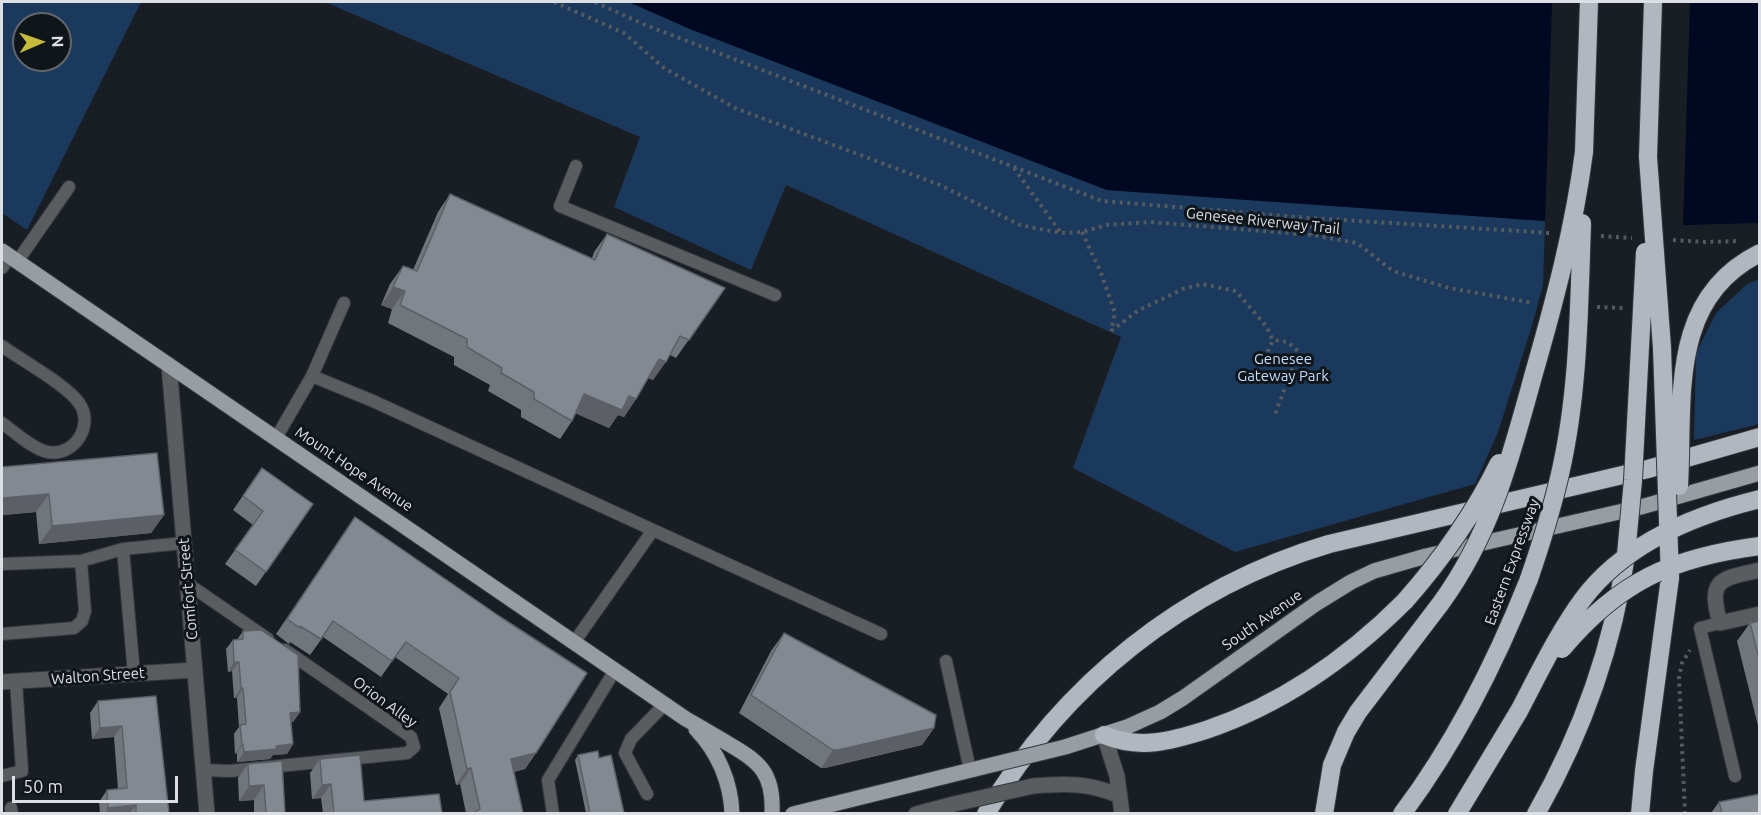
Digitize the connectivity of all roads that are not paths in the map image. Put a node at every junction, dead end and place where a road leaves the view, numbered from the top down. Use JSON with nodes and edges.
{"nodes":[{"id":1,"x":1589,"y":2,"type":"edge"},
{"id":2,"x":1653,"y":2,"type":"edge"},
{"id":3,"x":1584,"y":152,"type":"junction"},
{"id":4,"x":1648,"y":158,"type":"junction"},
{"id":5,"x":576,"y":166,"type":"dead end"},
{"id":6,"x":69,"y":187,"type":"dead end"},
{"id":7,"x":1754,"y":247,"type":"edge"},
{"id":8,"x":7,"y":260,"type":"edge"},
{"id":9,"x":776,"y":295,"type":"dead end"},
{"id":10,"x":344,"y":303,"type":"dead end"},
{"id":11,"x":2,"y":346,"type":"edge"},
{"id":12,"x":169,"y":365,"type":"junction"},
{"id":13,"x":1534,"y":375,"type":"junction"},
{"id":14,"x":312,"y":376,"type":"junction"},
{"id":15,"x":2,"y":423,"type":"edge"},
{"id":16,"x":1760,"y":437,"type":"edge"},
{"id":17,"x":276,"y":438,"type":"junction"},
{"id":18,"x":1760,"y":473,"type":"edge"},
{"id":19,"x":1760,"y":499,"type":"edge"},
{"id":20,"x":653,"y":530,"type":"junction"},
{"id":21,"x":184,"y":543,"type":"junction"},
{"id":22,"x":1760,"y":546,"type":"edge"},
{"id":23,"x":123,"y":549,"type":"junction"},
{"id":24,"x":81,"y":561,"type":"junction"},
{"id":25,"x":2,"y":564,"type":"edge"},
{"id":26,"x":1760,"y":570,"type":"edge"},
{"id":27,"x":1670,"y":578,"type":"junction"},
{"id":28,"x":188,"y":584,"type":"junction"},
{"id":29,"x":1760,"y":614,"type":"edge"},
{"id":30,"x":1720,"y":623,"type":"junction"},
{"id":31,"x":2,"y":634,"type":"edge"},
{"id":32,"x":881,"y":634,"type":"dead end"},
{"id":33,"x":574,"y":641,"type":"junction"},
{"id":34,"x":946,"y":661,"type":"dead end"},
{"id":35,"x":195,"y":670,"type":"junction"},
{"id":36,"x":615,"y":670,"type":"junction"},
{"id":37,"x":134,"y":674,"type":"junction"},
{"id":38,"x":9,"y":682,"type":"edge"},
{"id":39,"x":665,"y":704,"type":"junction"},
{"id":40,"x":1519,"y":711,"type":"junction"},
{"id":41,"x":686,"y":719,"type":"junction"},
{"id":42,"x":1104,"y":735,"type":"junction"},
{"id":43,"x":972,"y":769,"type":"junction"},
{"id":44,"x":204,"y":770,"type":"junction"},
{"id":45,"x":2,"y":776,"type":"edge"},
{"id":46,"x":1735,"y":776,"type":"dead end"},
{"id":47,"x":647,"y":794,"type":"dead end"},
{"id":48,"x":1120,"y":796,"type":"junction"},
{"id":49,"x":207,"y":813,"type":"edge"},
{"id":50,"x":553,"y":813,"type":"edge"},
{"id":51,"x":732,"y":813,"type":"edge"},
{"id":52,"x":772,"y":813,"type":"edge"},
{"id":53,"x":793,"y":813,"type":"edge"},
{"id":54,"x":916,"y":813,"type":"edge"},
{"id":55,"x":986,"y":813,"type":"edge"},
{"id":56,"x":1122,"y":813,"type":"edge"},
{"id":57,"x":1324,"y":813,"type":"edge"},
{"id":58,"x":1402,"y":813,"type":"edge"},
{"id":59,"x":1457,"y":813,"type":"edge"},
{"id":60,"x":1536,"y":813,"type":"edge"},
{"id":61,"x":1640,"y":813,"type":"edge"}],
"edges":[{"from":1,"to":3,"type":"highway"},
{"from":2,"to":4,"type":"highway"},
{"from":3,"to":13,"type":"highway","bridge":true},
{"from":3,"to":58,"type":"highway","name":"Eastern Expressway","bridge":true},
{"from":4,"to":27,"type":"highway","bridge":true},
{"from":4,"to":60,"type":"highway","bridge":true},
{"from":5,"to":9,"type":"lane"},
{"from":6,"to":8,"type":"lane"},
{"from":7,"to":27,"type":"highway","bridge":true},
{"from":8,"to":12,"type":"main road","name":"Mount Hope Avenue"},
{"from":10,"to":14,"type":"lane"},
{"from":11,"to":15,"type":"lane"},
{"from":12,"to":17,"type":"main road","name":"Mount Hope Avenue"},
{"from":12,"to":21,"type":"street","name":"Comfort Street"},
{"from":13,"to":42,"type":"highway","bridge":true},
{"from":13,"to":57,"type":"highway","bridge":true},
{"from":14,"to":17,"type":"lane"},
{"from":14,"to":20,"type":"lane"},
{"from":16,"to":55,"type":"highway"},
{"from":17,"to":33,"type":"main road","name":"Mount Hope Avenue"},
{"from":18,"to":42,"type":"main road","name":"South Avenue"},
{"from":19,"to":40,"type":"highway","bridge":true},
{"from":20,"to":32,"type":"lane"},
{"from":20,"to":33,"type":"lane"},
{"from":21,"to":23,"type":"lane"},
{"from":21,"to":28,"type":"street","name":"Comfort Street"},
{"from":22,"to":40,"type":"highway","bridge":true},
{"from":23,"to":24,"type":"lane"},
{"from":23,"to":37,"type":"lane"},
{"from":24,"to":25,"type":"lane"},
{"from":24,"to":31,"type":"lane"},
{"from":26,"to":30,"type":"street"},
{"from":27,"to":61,"type":"highway"},
{"from":28,"to":35,"type":"street","name":"Comfort Street"},
{"from":28,"to":44,"type":"lane","name":"Orion Alley"},
{"from":29,"to":30,"type":"street"},
{"from":30,"to":46,"type":"lane"},
{"from":33,"to":36,"type":"main road","name":"Mount Hope Avenue"},
{"from":34,"to":43,"type":"lane"},
{"from":35,"to":37,"type":"street","name":"Walton Street"},
{"from":35,"to":44,"type":"street","name":"Comfort Street"},
{"from":36,"to":39,"type":"main road","name":"Mount Hope Avenue"},
{"from":36,"to":50,"type":"lane"},
{"from":37,"to":38,"type":"street","name":"Walton Street"},
{"from":38,"to":45,"type":"lane"},
{"from":39,"to":41,"type":"main road","name":"Mount Hope Avenue"},
{"from":39,"to":47,"type":"lane"},
{"from":40,"to":59,"type":"highway"},
{"from":41,"to":51,"type":"main road","name":"Mount Hope Avenue"},
{"from":41,"to":52,"type":"main road","name":"Mount Hope Avenue"},
{"from":42,"to":43,"type":"main road","name":"South Avenue","bridge":true},
{"from":42,"to":48,"type":"street"},
{"from":43,"to":53,"type":"main road","name":"South Avenue"},
{"from":44,"to":49,"type":"street","name":"Comfort Street"},
{"from":48,"to":54,"type":"street","bridge":true},
{"from":48,"to":56,"type":"street"}]}
